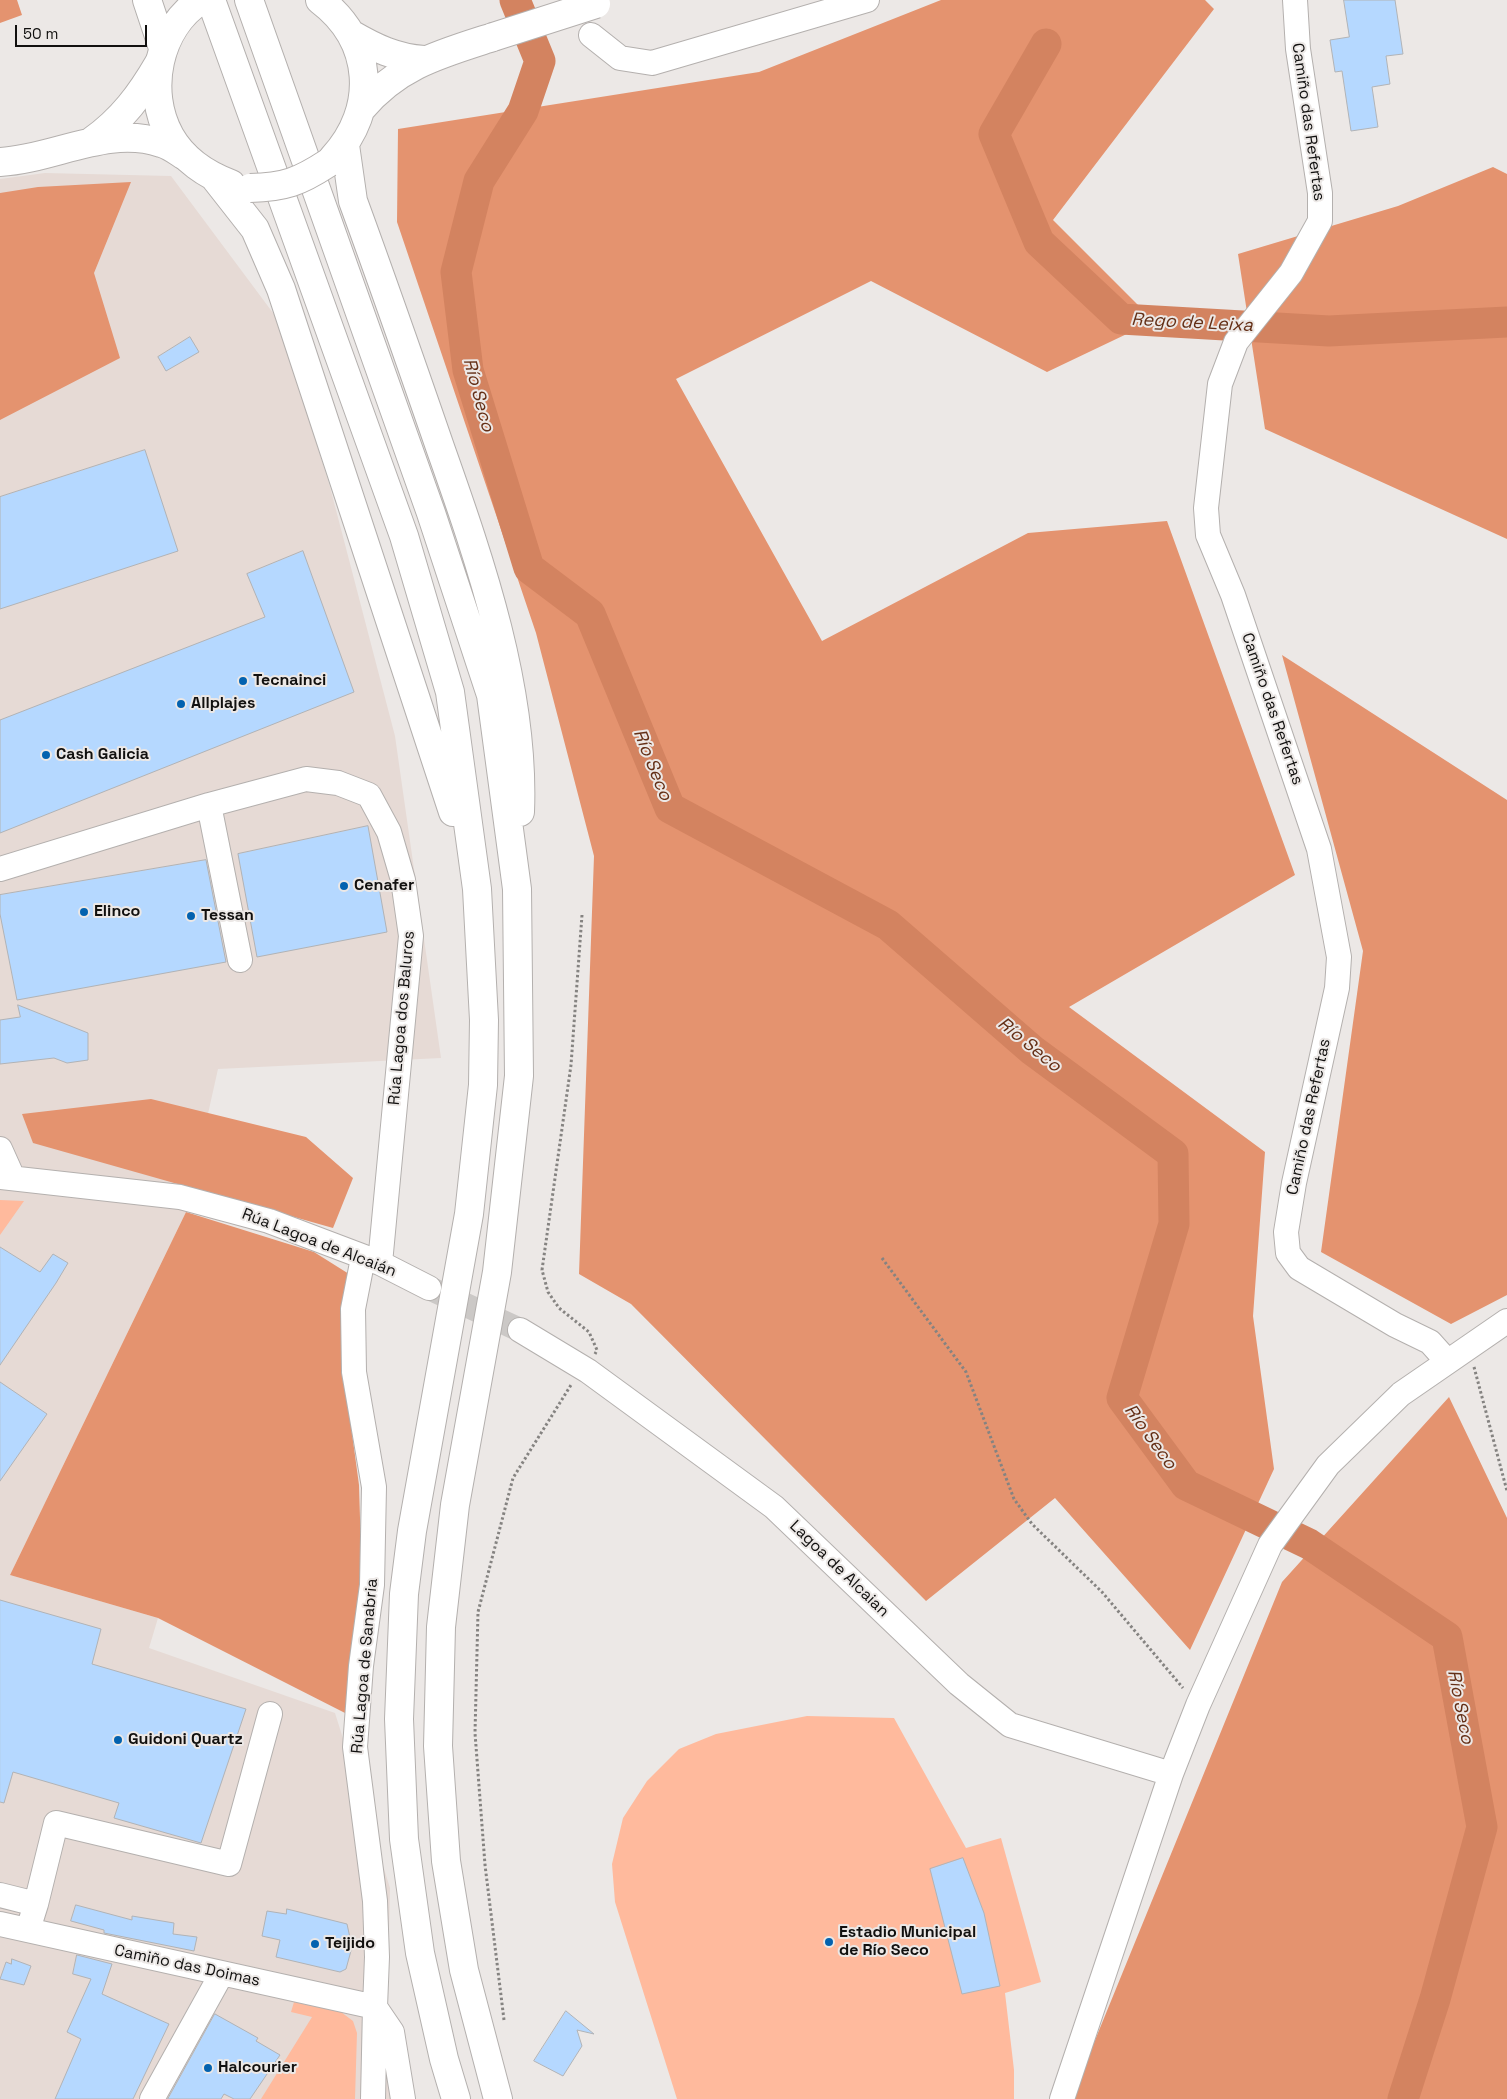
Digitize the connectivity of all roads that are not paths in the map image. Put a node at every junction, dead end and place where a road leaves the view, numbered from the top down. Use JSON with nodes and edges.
{"nodes":[{"id":1,"x":147,"y":0,"type":"edge"},
{"id":2,"x":211,"y":0,"type":"edge"},
{"id":3,"x":249,"y":0,"type":"edge"},
{"id":4,"x":320,"y":0,"type":"edge"},
{"id":5,"x":867,"y":0,"type":"edge"},
{"id":6,"x":1296,"y":0,"type":"edge"},
{"id":7,"x":602,"y":2,"type":"edge"},
{"id":8,"x":193,"y":7,"type":"edge"},
{"id":9,"x":351,"y":34,"type":"junction"},
{"id":10,"x":591,"y":35,"type":"dead end"},
{"id":11,"x":161,"y":56,"type":"junction"},
{"id":12,"x":424,"y":60,"type":"junction"},
{"id":13,"x":361,"y":109,"type":"junction"},
{"id":14,"x":92,"y":141,"type":"junction"},
{"id":15,"x":336,"y":154,"type":"junction"},
{"id":16,"x":185,"y":156,"type":"junction"},
{"id":17,"x":0,"y":162,"type":"edge"},
{"id":18,"x":215,"y":178,"type":"junction"},
{"id":19,"x":209,"y":805,"type":"junction"},
{"id":20,"x":0,"y":869,"type":"edge"},
{"id":21,"x":478,"y":889,"type":"junction"},
{"id":22,"x":517,"y":889,"type":"junction"},
{"id":23,"x":240,"y":960,"type":"dead end"},
{"id":24,"x":0,"y":1149,"type":"edge"},
{"id":25,"x":7,"y":1178,"type":"edge"},
{"id":26,"x":372,"y":1260,"type":"junction"},
{"id":27,"x":429,"y":1288,"type":"tunnel mouth"},
{"id":28,"x":1507,"y":1321,"type":"edge"},
{"id":29,"x":520,"y":1330,"type":"tunnel mouth"},
{"id":30,"x":1447,"y":1361,"type":"junction"},
{"id":31,"x":270,"y":1714,"type":"dead end"},
{"id":32,"x":1171,"y":1774,"type":"junction"},
{"id":33,"x":0,"y":1895,"type":"edge"},
{"id":34,"x":36,"y":1904,"type":"junction"},
{"id":35,"x":0,"y":1924,"type":"edge"},
{"id":36,"x":28,"y":1930,"type":"junction"},
{"id":37,"x":222,"y":1973,"type":"junction"},
{"id":38,"x":375,"y":2006,"type":"junction"},
{"id":39,"x":152,"y":2099,"type":"edge"},
{"id":40,"x":373,"y":2099,"type":"edge"},
{"id":41,"x":403,"y":2099,"type":"edge"},
{"id":42,"x":456,"y":2099,"type":"edge"},
{"id":43,"x":498,"y":2099,"type":"edge"},
{"id":44,"x":1062,"y":2099,"type":"edge"}],
"edges":[{"from":1,"to":11,"type":"main road"},
{"from":2,"to":21,"type":"main road"},
{"from":3,"to":22,"type":"main road"},
{"from":4,"to":9,"type":"main road"},
{"from":5,"to":10,"type":"street"},
{"from":6,"to":30,"type":"street","name":"Camiño das Refertas"},
{"from":7,"to":12,"type":"main road","bridge":true},
{"from":8,"to":11,"type":"main road"},
{"from":9,"to":12,"type":"main road"},
{"from":9,"to":13,"type":"main road"},
{"from":11,"to":14,"type":"main road"},
{"from":11,"to":16,"type":"main road"},
{"from":12,"to":13,"type":"main road"},
{"from":13,"to":15,"type":"main road"},
{"from":14,"to":16,"type":"main road"},
{"from":14,"to":17,"type":"main road"},
{"from":15,"to":18,"type":"main road","bridge":true},
{"from":15,"to":22,"type":"main road"},
{"from":16,"to":18,"type":"main road"},
{"from":18,"to":21,"type":"main road"},
{"from":19,"to":20,"type":"street","name":"Rúa Lagoa dos Baluros"},
{"from":19,"to":23,"type":"street"},
{"from":19,"to":26,"type":"street","name":"Rúa Lagoa dos Baluros"},
{"from":21,"to":42,"type":"main road"},
{"from":22,"to":43,"type":"main road"},
{"from":24,"to":25,"type":"street"},
{"from":25,"to":26,"type":"street","name":"Rúa Lagoa de Alcaián"},
{"from":26,"to":27,"type":"street","name":"Rúa Lagoa de Alcaián"},
{"from":26,"to":38,"type":"street","name":"Rúa Lagoa de Sanabria"},
{"from":28,"to":30,"type":"street"},
{"from":29,"to":32,"type":"street","name":"Lagoa de Alcaian"},
{"from":30,"to":32,"type":"street"},
{"from":31,"to":34,"type":"street"},
{"from":32,"to":44,"type":"street"},
{"from":33,"to":34,"type":"street"},
{"from":34,"to":36,"type":"street"},
{"from":35,"to":36,"type":"street","name":"Camiño das Doimas"},
{"from":36,"to":37,"type":"street","name":"Camiño das Doimas"},
{"from":37,"to":38,"type":"street","name":"Camiño das Doimas"},
{"from":37,"to":39,"type":"street"},
{"from":38,"to":40,"type":"street","name":"Rúa Lagoa de Sanabria"},
{"from":38,"to":41,"type":"street"}]}
